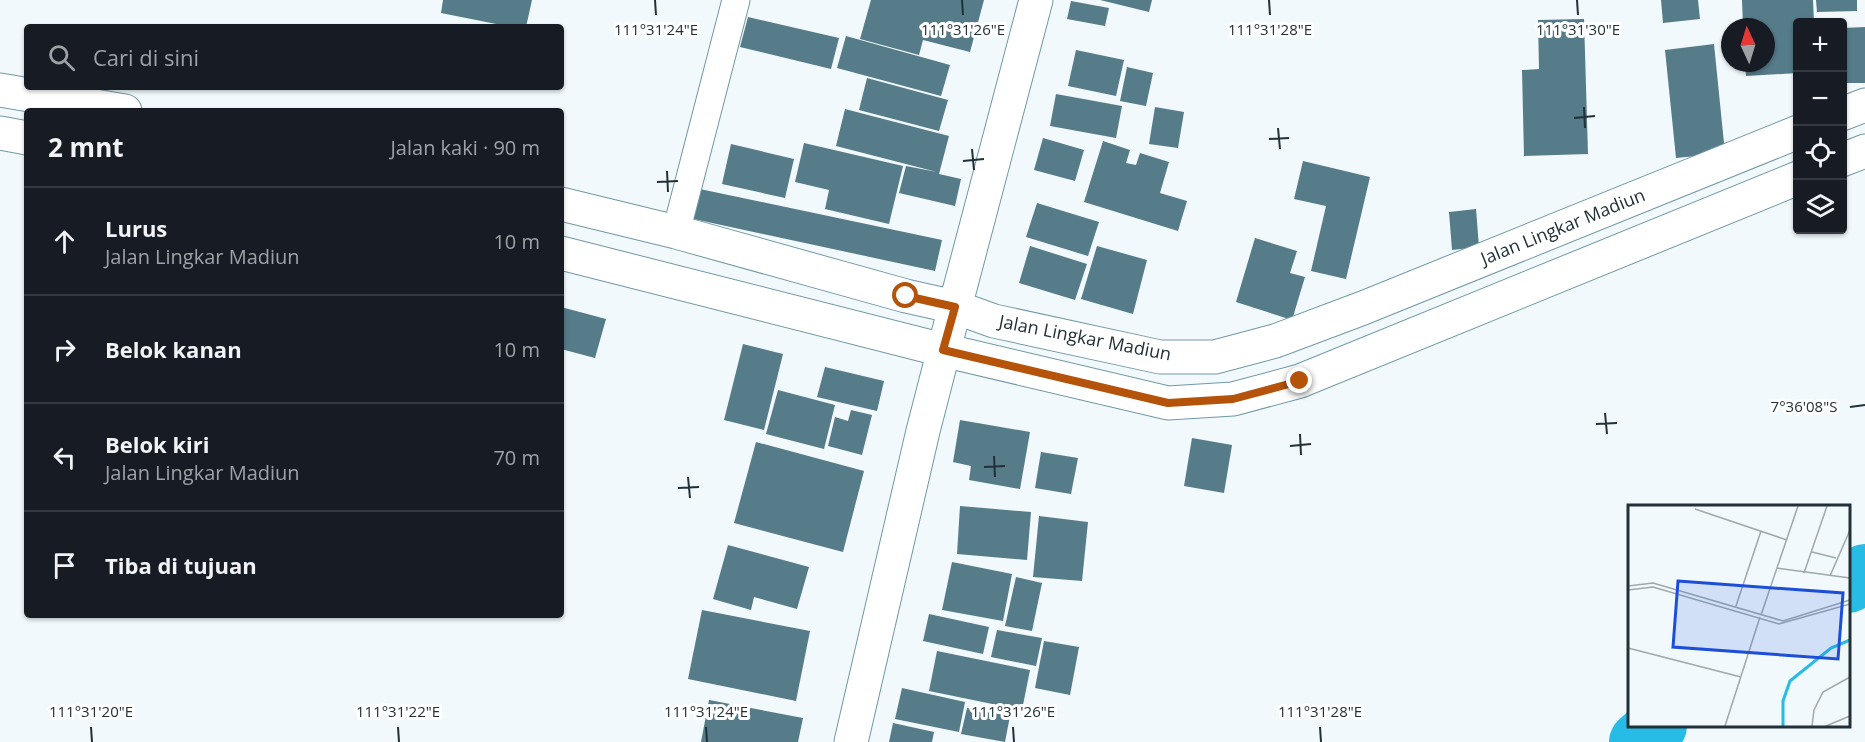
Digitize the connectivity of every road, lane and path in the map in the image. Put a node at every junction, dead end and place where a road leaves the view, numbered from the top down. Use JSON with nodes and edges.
{"nodes":[{"id":1,"x":736,"y":0,"type":"edge"},
{"id":2,"x":1036,"y":0,"type":"edge"},
{"id":3,"x":0,"y":90,"type":"edge"},
{"id":4,"x":1865,"y":105,"type":"edge"},
{"id":5,"x":107,"y":108,"type":"edge"},
{"id":6,"x":1847,"y":112,"type":"edge"},
{"id":7,"x":0,"y":133,"type":"edge"},
{"id":8,"x":1793,"y":134,"type":"edge"},
{"id":9,"x":24,"y":137,"type":"edge"},
{"id":10,"x":1865,"y":151,"type":"edge"},
{"id":11,"x":1847,"y":158,"type":"edge"},
{"id":12,"x":1793,"y":180,"type":"edge"},
{"id":13,"x":564,"y":205,"type":"edge"},
{"id":14,"x":676,"y":232,"type":"junction"},
{"id":15,"x":564,"y":254,"type":"edge"},
{"id":16,"x":955,"y":307,"type":"junction"},
{"id":17,"x":943,"y":350,"type":"junction"},
{"id":18,"x":850,"y":742,"type":"edge"}],
"edges":[{"from":1,"to":14,"type":"street"},
{"from":2,"to":16,"type":"main road"},
{"from":3,"to":5,"type":"main road"},
{"from":4,"to":6,"type":"main road"},
{"from":7,"to":9,"type":"main road"},
{"from":8,"to":16,"type":"main road","name":"Jalan Lingkar Madiun"},
{"from":10,"to":11,"type":"main road"},
{"from":12,"to":17,"type":"main road"},
{"from":13,"to":14,"type":"main road","name":"Jalan Lingkar Madiun"},
{"from":14,"to":16,"type":"main road","name":"Jalan Lingkar Madiun"},
{"from":15,"to":17,"type":"main road"},
{"from":16,"to":17,"type":"main road"},
{"from":17,"to":18,"type":"main road"}]}
